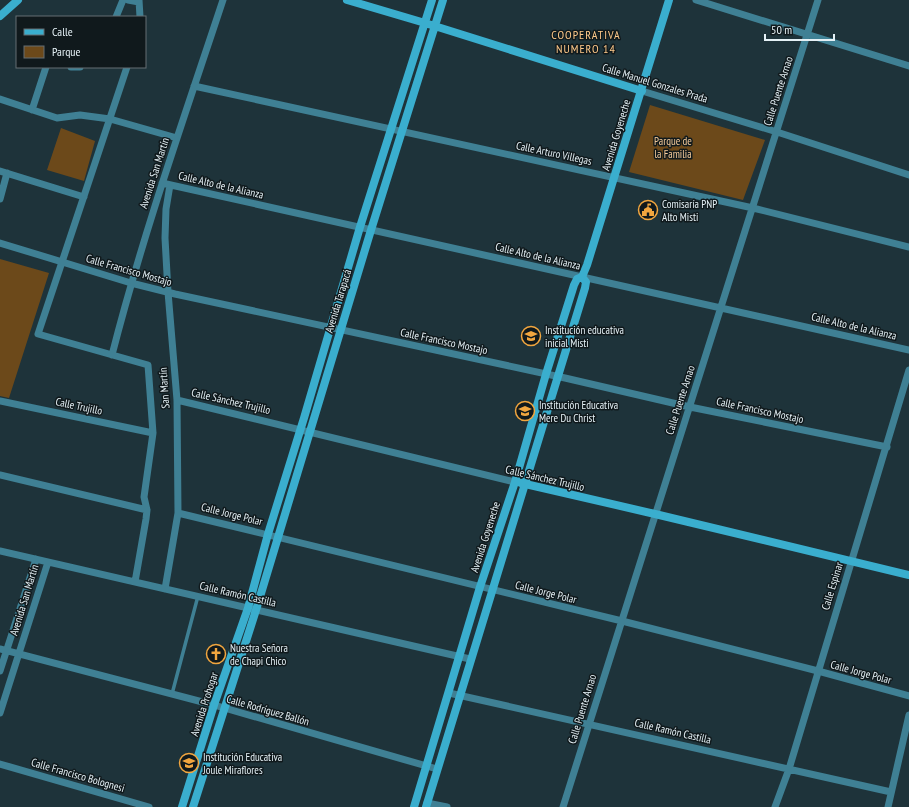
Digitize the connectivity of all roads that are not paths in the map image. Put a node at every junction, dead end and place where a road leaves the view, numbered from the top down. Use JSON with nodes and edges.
{"nodes":[{"id":1,"x":18,"y":0,"type":"edge"},
{"id":2,"x":123,"y":0,"type":"edge"},
{"id":3,"x":128,"y":0,"type":"edge"},
{"id":4,"x":223,"y":0,"type":"edge"},
{"id":5,"x":347,"y":0,"type":"edge"},
{"id":6,"x":432,"y":0,"type":"edge"},
{"id":7,"x":444,"y":0,"type":"edge"},
{"id":8,"x":669,"y":0,"type":"edge"},
{"id":9,"x":696,"y":0,"type":"edge"},
{"id":10,"x":818,"y":0,"type":"edge"},
{"id":11,"x":139,"y":1,"type":"edge"},
{"id":12,"x":0,"y":16,"type":"edge"},
{"id":13,"x":116,"y":16,"type":"edge"},
{"id":14,"x":140,"y":16,"type":"edge"},
{"id":15,"x":425,"y":23,"type":"junction"},
{"id":16,"x":435,"y":26,"type":"junction"},
{"id":17,"x":807,"y":36,"type":"junction"},
{"id":18,"x":909,"y":66,"type":"edge"},
{"id":19,"x":46,"y":68,"type":"edge"},
{"id":20,"x":127,"y":68,"type":"edge"},
{"id":21,"x":194,"y":86,"type":"junction"},
{"id":22,"x":642,"y":91,"type":"junction"},
{"id":23,"x":0,"y":99,"type":"edge"},
{"id":24,"x":32,"y":110,"type":"junction"},
{"id":25,"x":110,"y":119,"type":"junction"},
{"id":26,"x":391,"y":129,"type":"junction"},
{"id":27,"x":403,"y":131,"type":"junction"},
{"id":28,"x":777,"y":132,"type":"junction"},
{"id":29,"x":177,"y":138,"type":"junction"},
{"id":30,"x":4,"y":172,"type":"edge"},
{"id":31,"x":909,"y":175,"type":"edge"},
{"id":32,"x":615,"y":178,"type":"junction"},
{"id":33,"x":162,"y":183,"type":"junction"},
{"id":34,"x":170,"y":185,"type":"junction"},
{"id":35,"x":84,"y":197,"type":"junction"},
{"id":36,"x":0,"y":199,"type":"edge"},
{"id":37,"x":753,"y":208,"type":"junction"},
{"id":38,"x":360,"y":227,"type":"junction"},
{"id":39,"x":371,"y":230,"type":"junction"},
{"id":40,"x":0,"y":243,"type":"edge"},
{"id":41,"x":909,"y":247,"type":"edge"},
{"id":42,"x":62,"y":262,"type":"junction"},
{"id":43,"x":582,"y":277,"type":"junction"},
{"id":44,"x":131,"y":283,"type":"junction"},
{"id":45,"x":168,"y":292,"type":"junction"},
{"id":46,"x":721,"y":308,"type":"junction"},
{"id":47,"x":330,"y":328,"type":"junction"},
{"id":48,"x":340,"y":330,"type":"junction"},
{"id":49,"x":909,"y":350,"type":"edge"},
{"id":50,"x":112,"y":354,"type":"junction"},
{"id":51,"x":909,"y":370,"type":"edge"},
{"id":52,"x":546,"y":374,"type":"junction"},
{"id":53,"x":558,"y":376,"type":"junction"},
{"id":54,"x":177,"y":400,"type":"junction"},
{"id":55,"x":0,"y":401,"type":"edge"},
{"id":56,"x":690,"y":407,"type":"junction"},
{"id":57,"x":305,"y":430,"type":"junction"},
{"id":58,"x":154,"y":433,"type":"junction"},
{"id":59,"x":887,"y":447,"type":"junction"},
{"id":60,"x":0,"y":476,"type":"edge"},
{"id":61,"x":515,"y":482,"type":"junction"},
{"id":62,"x":525,"y":484,"type":"junction"},
{"id":63,"x":147,"y":510,"type":"junction"},
{"id":64,"x":178,"y":513,"type":"junction"},
{"id":65,"x":655,"y":514,"type":"junction"},
{"id":66,"x":268,"y":534,"type":"junction"},
{"id":67,"x":278,"y":536,"type":"junction"},
{"id":68,"x":0,"y":551,"type":"edge"},
{"id":69,"x":36,"y":559,"type":"junction"},
{"id":70,"x":851,"y":561,"type":"junction"},
{"id":71,"x":48,"y":562,"type":"junction"},
{"id":72,"x":909,"y":575,"type":"edge"},
{"id":73,"x":135,"y":582,"type":"junction"},
{"id":74,"x":480,"y":587,"type":"junction"},
{"id":75,"x":165,"y":589,"type":"junction"},
{"id":76,"x":492,"y":590,"type":"junction"},
{"id":77,"x":198,"y":596,"type":"junction"},
{"id":78,"x":252,"y":609,"type":"junction"},
{"id":79,"x":622,"y":621,"type":"junction"},
{"id":80,"x":3,"y":650,"type":"edge"},
{"id":81,"x":19,"y":654,"type":"junction"},
{"id":82,"x":459,"y":656,"type":"junction"},
{"id":83,"x":470,"y":659,"type":"junction"},
{"id":84,"x":0,"y":671,"type":"edge"},
{"id":85,"x":818,"y":671,"type":"junction"},
{"id":86,"x":449,"y":693,"type":"junction"},
{"id":87,"x":172,"y":694,"type":"junction"},
{"id":88,"x":460,"y":695,"type":"junction"},
{"id":89,"x":909,"y":696,"type":"edge"},
{"id":90,"x":214,"y":705,"type":"junction"},
{"id":91,"x":224,"y":708,"type":"junction"},
{"id":92,"x":0,"y":713,"type":"edge"},
{"id":93,"x":909,"y":715,"type":"edge"},
{"id":94,"x":590,"y":724,"type":"junction"},
{"id":95,"x":0,"y":764,"type":"edge"},
{"id":96,"x":426,"y":766,"type":"junction"},
{"id":97,"x":437,"y":769,"type":"junction"},
{"id":98,"x":789,"y":769,"type":"junction"},
{"id":99,"x":891,"y":792,"type":"junction"},
{"id":100,"x":426,"y":805,"type":"edge"},
{"id":101,"x":149,"y":807,"type":"edge"},
{"id":102,"x":182,"y":807,"type":"edge"},
{"id":103,"x":193,"y":807,"type":"edge"},
{"id":104,"x":414,"y":807,"type":"edge"},
{"id":105,"x":447,"y":807,"type":"edge"},
{"id":106,"x":563,"y":807,"type":"edge"},
{"id":107,"x":775,"y":807,"type":"edge"},
{"id":108,"x":888,"y":807,"type":"edge"}],
"edges":[{"from":1,"to":12,"type":"street"},
{"from":2,"to":13,"type":"street"},
{"from":3,"to":11,"type":"street"},
{"from":4,"to":21,"type":"street","name":"Avenida San Martín"},
{"from":5,"to":15,"type":"street","name":"Calle Manuel Gonzales Prada"},
{"from":6,"to":15,"type":"street","name":"Avenida Tarapacá"},
{"from":7,"to":16,"type":"street","name":"Avenida Tarapacá"},
{"from":8,"to":22,"type":"street","name":"Avenida Goyeneche"},
{"from":9,"to":17,"type":"street"},
{"from":10,"to":17,"type":"street","name":"Calle Puente Arnao"},
{"from":11,"to":14,"type":"street"},
{"from":15,"to":16,"type":"street","name":"Calle Manuel Gonzales Prada"},
{"from":15,"to":26,"type":"street","name":"Avenida Tarapacá"},
{"from":16,"to":22,"type":"street","name":"Calle Manuel Gonzales Prada"},
{"from":16,"to":27,"type":"street","name":"Avenida Tarapacá"},
{"from":17,"to":18,"type":"street"},
{"from":17,"to":28,"type":"street","name":"Calle Puente Arnao"},
{"from":19,"to":24,"type":"street"},
{"from":20,"to":25,"type":"street"},
{"from":21,"to":26,"type":"street","name":"Calle Arturo Villegas"},
{"from":21,"to":29,"type":"street","name":"Avenida San Martín"},
{"from":22,"to":28,"type":"street","name":"Calle Manuel Gonzales Prada"},
{"from":22,"to":32,"type":"street","name":"Avenida Goyeneche"},
{"from":23,"to":24,"type":"street"},
{"from":24,"to":25,"type":"street"},
{"from":25,"to":29,"type":"street"},
{"from":25,"to":35,"type":"street"},
{"from":26,"to":27,"type":"street","name":"Calle Arturo Villegas"},
{"from":26,"to":38,"type":"street","name":"Avenida Tarapacá"},
{"from":27,"to":32,"type":"street","name":"Calle Arturo Villegas"},
{"from":27,"to":39,"type":"street","name":"Avenida Tarapacá"},
{"from":28,"to":31,"type":"street","name":"Calle Manuel Gonzales Prada"},
{"from":28,"to":37,"type":"street","name":"Calle Puente Arnao"},
{"from":29,"to":33,"type":"street","name":"Avenida San Martín"},
{"from":30,"to":35,"type":"street"},
{"from":30,"to":36,"type":"street"},
{"from":32,"to":37,"type":"street","name":"Calle Arturo Villegas"},
{"from":32,"to":43,"type":"street","name":"Avenida Goyeneche"},
{"from":33,"to":34,"type":"street","name":"Calle Alto de la Alianza"},
{"from":33,"to":44,"type":"street","name":"Avenida San Martín"},
{"from":34,"to":38,"type":"street","name":"Calle Alto de la Alianza"},
{"from":34,"to":45,"type":"street","name":"San Martín"},
{"from":35,"to":42,"type":"street"},
{"from":37,"to":41,"type":"street","name":"Calle Arturo Villegas"},
{"from":37,"to":46,"type":"street","name":"Calle Puente Arnao"},
{"from":38,"to":39,"type":"street","name":"Calle Alto de la Alianza"},
{"from":38,"to":47,"type":"street","name":"Avenida Tarapacá"},
{"from":39,"to":43,"type":"street","name":"Calle Alto de la Alianza"},
{"from":39,"to":48,"type":"street","name":"Avenida Tarapacá"},
{"from":40,"to":42,"type":"street","name":"Calle Francisco Mostajo"},
{"from":42,"to":44,"type":"street","name":"Calle Francisco Mostajo"},
{"from":42,"to":50,"type":"street"},
{"from":43,"to":46,"type":"street","name":"Calle Alto de la Alianza"},
{"from":43,"to":52,"type":"street","name":"Avenida Goyeneche"},
{"from":43,"to":53,"type":"street","name":"Avenida Goyeneche"},
{"from":44,"to":45,"type":"street","name":"Calle Francisco Mostajo"},
{"from":44,"to":50,"type":"street","name":"Avenida San Martín"},
{"from":45,"to":47,"type":"street","name":"Calle Francisco Mostajo"},
{"from":45,"to":54,"type":"street","name":"San Martín"},
{"from":46,"to":49,"type":"street","name":"Calle Alto de la Alianza"},
{"from":46,"to":56,"type":"street","name":"Calle Puente Arnao"},
{"from":47,"to":48,"type":"street","name":"Calle Francisco Mostajo"},
{"from":47,"to":57,"type":"street","name":"Avenida Tarapacá"},
{"from":48,"to":52,"type":"street","name":"Calle Francisco Mostajo"},
{"from":48,"to":57,"type":"street","name":"Avenida Tarapacá"},
{"from":50,"to":58,"type":"street"},
{"from":51,"to":59,"type":"street","name":"Calle Espinar"},
{"from":52,"to":53,"type":"street","name":"Calle Francisco Mostajo"},
{"from":52,"to":61,"type":"street","name":"Avenida Goyeneche"},
{"from":53,"to":56,"type":"street","name":"Calle Francisco Mostajo"},
{"from":53,"to":62,"type":"street","name":"Avenida Goyeneche"},
{"from":54,"to":57,"type":"street","name":"Calle Sánchez Trujillo"},
{"from":54,"to":64,"type":"street","name":"San Martín"},
{"from":55,"to":58,"type":"street","name":"Calle Trujillo"},
{"from":56,"to":59,"type":"street","name":"Calle Francisco Mostajo"},
{"from":56,"to":65,"type":"street","name":"Calle Puente Arnao"},
{"from":57,"to":61,"type":"street","name":"Calle Sánchez Trujillo"},
{"from":57,"to":66,"type":"street","name":"Avenida Tarapacá"},
{"from":57,"to":67,"type":"street","name":"Avenida Tarapacá"},
{"from":58,"to":63,"type":"street"},
{"from":59,"to":70,"type":"street","name":"Calle Espinar"},
{"from":60,"to":63,"type":"street"},
{"from":61,"to":62,"type":"street","name":"Calle Sánchez Trujillo"},
{"from":61,"to":74,"type":"street","name":"Avenida Goyeneche"},
{"from":62,"to":65,"type":"street","name":"Calle Sánchez Trujillo"},
{"from":62,"to":76,"type":"street","name":"Avenida Goyeneche"},
{"from":63,"to":73,"type":"street"},
{"from":64,"to":66,"type":"street","name":"Calle Jorge Polar"},
{"from":64,"to":75,"type":"street","name":"San Martín"},
{"from":65,"to":70,"type":"street","name":"Calle Sánchez Trujillo"},
{"from":65,"to":79,"type":"street","name":"Calle Puente Arnao"},
{"from":66,"to":67,"type":"street","name":"Calle Jorge Polar"},
{"from":66,"to":78,"type":"street","name":"Avenida Tarapacá"},
{"from":67,"to":74,"type":"street","name":"Calle Jorge Polar"},
{"from":67,"to":78,"type":"street","name":"Avenida Tarapacá"},
{"from":68,"to":69,"type":"street","name":"Calle Ramón Castilla"},
{"from":69,"to":71,"type":"street","name":"Calle Ramón Castilla"},
{"from":69,"to":80,"type":"street","name":"Avenida San Martín"},
{"from":70,"to":72,"type":"street","name":"Calle Sánchez Trujillo"},
{"from":70,"to":85,"type":"street","name":"Calle Espinar"},
{"from":71,"to":73,"type":"street","name":"Calle Ramón Castilla"},
{"from":71,"to":81,"type":"street","name":"Avenida San Martín"},
{"from":73,"to":75,"type":"street","name":"Calle Ramón Castilla"},
{"from":74,"to":76,"type":"street","name":"Calle Jorge Polar"},
{"from":74,"to":82,"type":"street","name":"Avenida Goyeneche"},
{"from":75,"to":77,"type":"street","name":"Calle Ramón Castilla"},
{"from":76,"to":79,"type":"street","name":"Calle Jorge Polar"},
{"from":76,"to":83,"type":"street","name":"Avenida Goyeneche"},
{"from":77,"to":78,"type":"street","name":"Calle Ramón Castilla"},
{"from":77,"to":87,"type":"lane"},
{"from":78,"to":82,"type":"street","name":"Calle Ramón Castilla"},
{"from":78,"to":90,"type":"street","name":"Avenida Prohogar"},
{"from":78,"to":91,"type":"street","name":"Avenida Prohogar"},
{"from":79,"to":85,"type":"street","name":"Calle Jorge Polar"},
{"from":79,"to":94,"type":"street","name":"Calle Puente Arnao"},
{"from":80,"to":81,"type":"street","name":"Calle Rodríguez Ballón"},
{"from":80,"to":84,"type":"street","name":"Avenida San Martín"},
{"from":81,"to":87,"type":"street","name":"Calle Rodríguez Ballón"},
{"from":81,"to":92,"type":"street","name":"Avenida San Martín"},
{"from":82,"to":83,"type":"street","name":"Calle Ramón Castilla"},
{"from":82,"to":86,"type":"street","name":"Avenida Goyeneche"},
{"from":83,"to":88,"type":"street","name":"Avenida Goyeneche"},
{"from":85,"to":89,"type":"street","name":"Calle Jorge Polar"},
{"from":85,"to":98,"type":"street","name":"Calle Espinar"},
{"from":86,"to":88,"type":"street","name":"Calle Ramón Castilla"},
{"from":86,"to":96,"type":"street","name":"Avenida Goyeneche"},
{"from":87,"to":90,"type":"street","name":"Calle Rodríguez Ballón"},
{"from":88,"to":94,"type":"street","name":"Calle Ramón Castilla"},
{"from":88,"to":97,"type":"street","name":"Avenida Goyeneche"},
{"from":90,"to":91,"type":"street","name":"Calle Rodríguez Ballón"},
{"from":90,"to":102,"type":"street","name":"Avenida Prohogar"},
{"from":91,"to":96,"type":"street","name":"Calle Rodríguez Ballón"},
{"from":91,"to":103,"type":"street","name":"Avenida Prohogar"},
{"from":93,"to":99,"type":"street"},
{"from":94,"to":98,"type":"street","name":"Calle Ramón Castilla"},
{"from":94,"to":106,"type":"street","name":"Calle Puente Arnao"},
{"from":95,"to":101,"type":"street","name":"Calle Francisco Bolognesi"},
{"from":96,"to":97,"type":"street","name":"Calle Rodríguez Ballón"},
{"from":96,"to":104,"type":"street","name":"Avenida Goyeneche"},
{"from":97,"to":100,"type":"street","name":"Avenida Goyeneche"},
{"from":98,"to":99,"type":"street","name":"Calle Ramón Castilla"},
{"from":98,"to":107,"type":"street","name":"Calle Espinar"},
{"from":99,"to":108,"type":"street"},
{"from":100,"to":105,"type":"street"}]}
